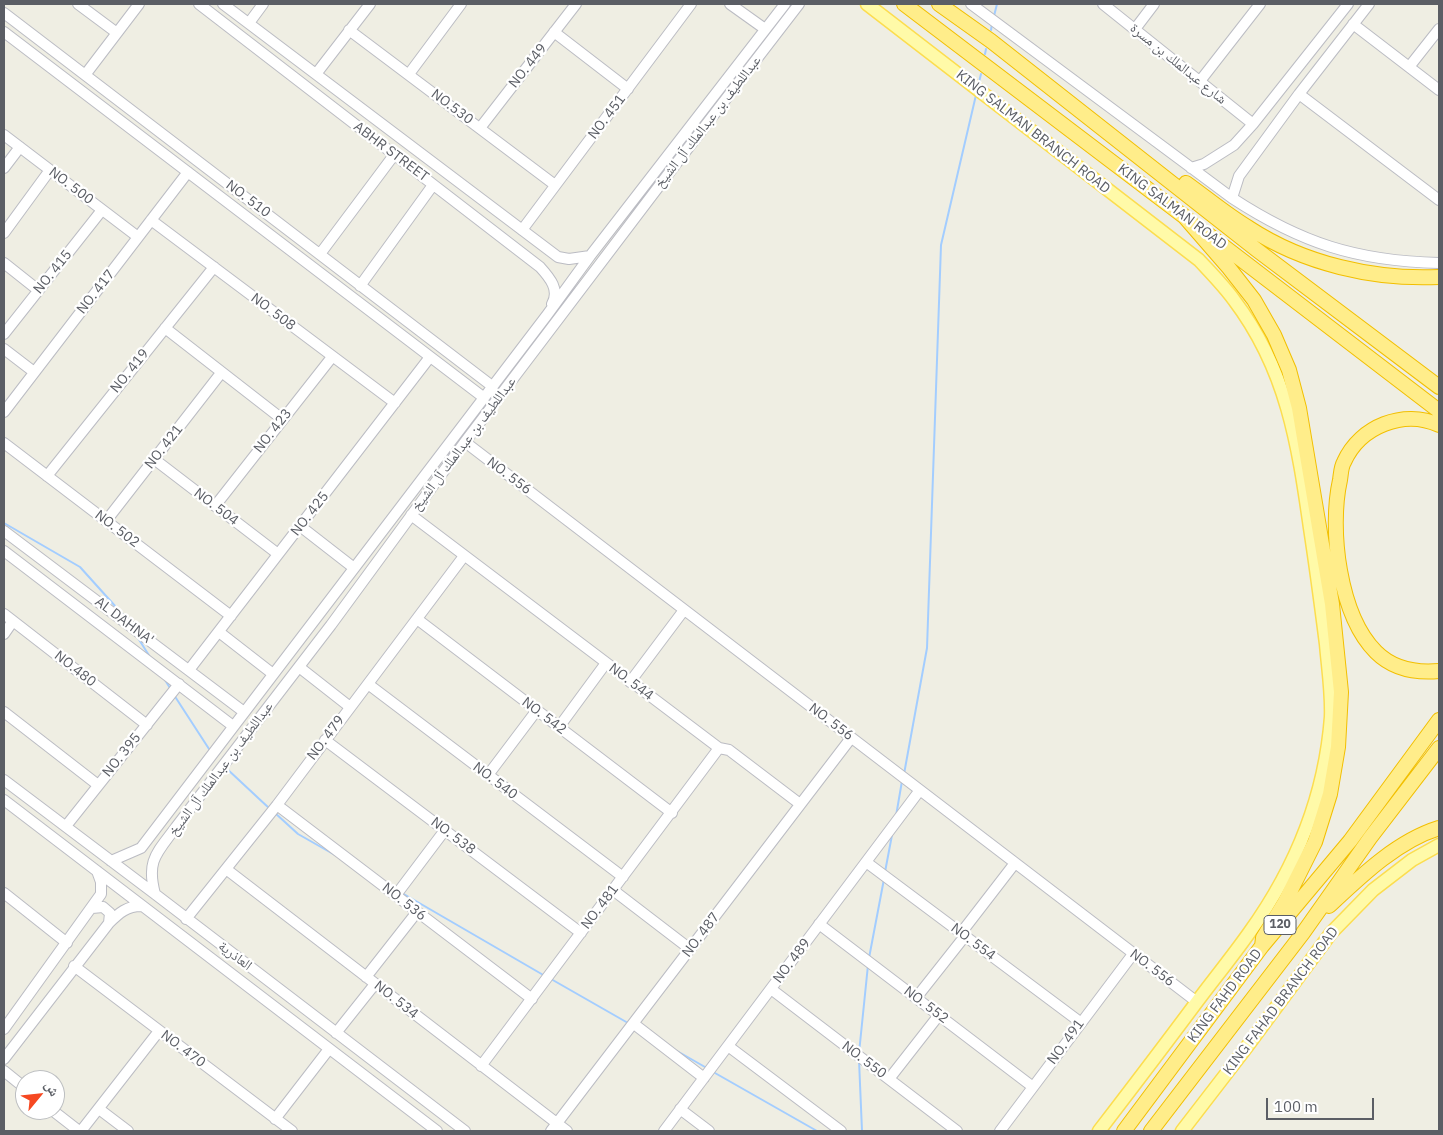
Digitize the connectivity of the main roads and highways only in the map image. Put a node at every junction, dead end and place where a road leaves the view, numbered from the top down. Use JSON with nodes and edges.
{"nodes":[{"id":1,"x":867,"y":4,"type":"edge"},
{"id":2,"x":904,"y":4,"type":"edge"},
{"id":3,"x":942,"y":6,"type":"edge"},
{"id":4,"x":991,"y":41,"type":"junction"},
{"id":5,"x":1183,"y":216,"type":"junction"},
{"id":6,"x":1439,"y":277,"type":"edge"},
{"id":7,"x":1439,"y":387,"type":"edge"},
{"id":8,"x":1439,"y":411,"type":"edge"},
{"id":9,"x":1439,"y":425,"type":"edge"},
{"id":10,"x":1439,"y":671,"type":"edge"},
{"id":11,"x":1439,"y":720,"type":"edge"},
{"id":12,"x":1439,"y":748,"type":"edge"},
{"id":13,"x":1439,"y":828,"type":"edge"},
{"id":14,"x":1439,"y":846,"type":"edge"},
{"id":15,"x":1309,"y":925,"type":"junction"},
{"id":16,"x":1262,"y":946,"type":"junction"},
{"id":17,"x":1099,"y":1131,"type":"edge"},
{"id":18,"x":1124,"y":1131,"type":"edge"},
{"id":19,"x":1151,"y":1131,"type":"edge"},
{"id":20,"x":1182,"y":1131,"type":"edge"}],
"edges":[{"from":1,"to":17,"type":"main road","name":"KING SALMAN BRANCH ROAD"},
{"from":2,"to":5,"type":"highway","name":"KING SALMAN ROAD"},
{"from":3,"to":4,"type":"highway","name":"KING SALMAN ROAD"},
{"from":4,"to":6,"type":"highway"},
{"from":4,"to":7,"type":"highway","name":"KING SALMAN ROAD"},
{"from":5,"to":8,"type":"highway","name":"KING SALMAN ROAD"},
{"from":5,"to":16,"type":"highway"},
{"from":9,"to":10,"type":"highway"},
{"from":11,"to":16,"type":"highway","name":"KING FAHD ROAD","number":"120"},
{"from":12,"to":15,"type":"highway","name":"KING FAHD ROAD","number":"120"},
{"from":13,"to":15,"type":"highway"},
{"from":14,"to":20,"type":"main road","name":"KING FAHAD BRANCH ROAD"},
{"from":15,"to":19,"type":"highway","name":"KING FAHD ROAD","number":"120"},
{"from":16,"to":18,"type":"highway","name":"KING FAHD ROAD","number":"120"}]}
